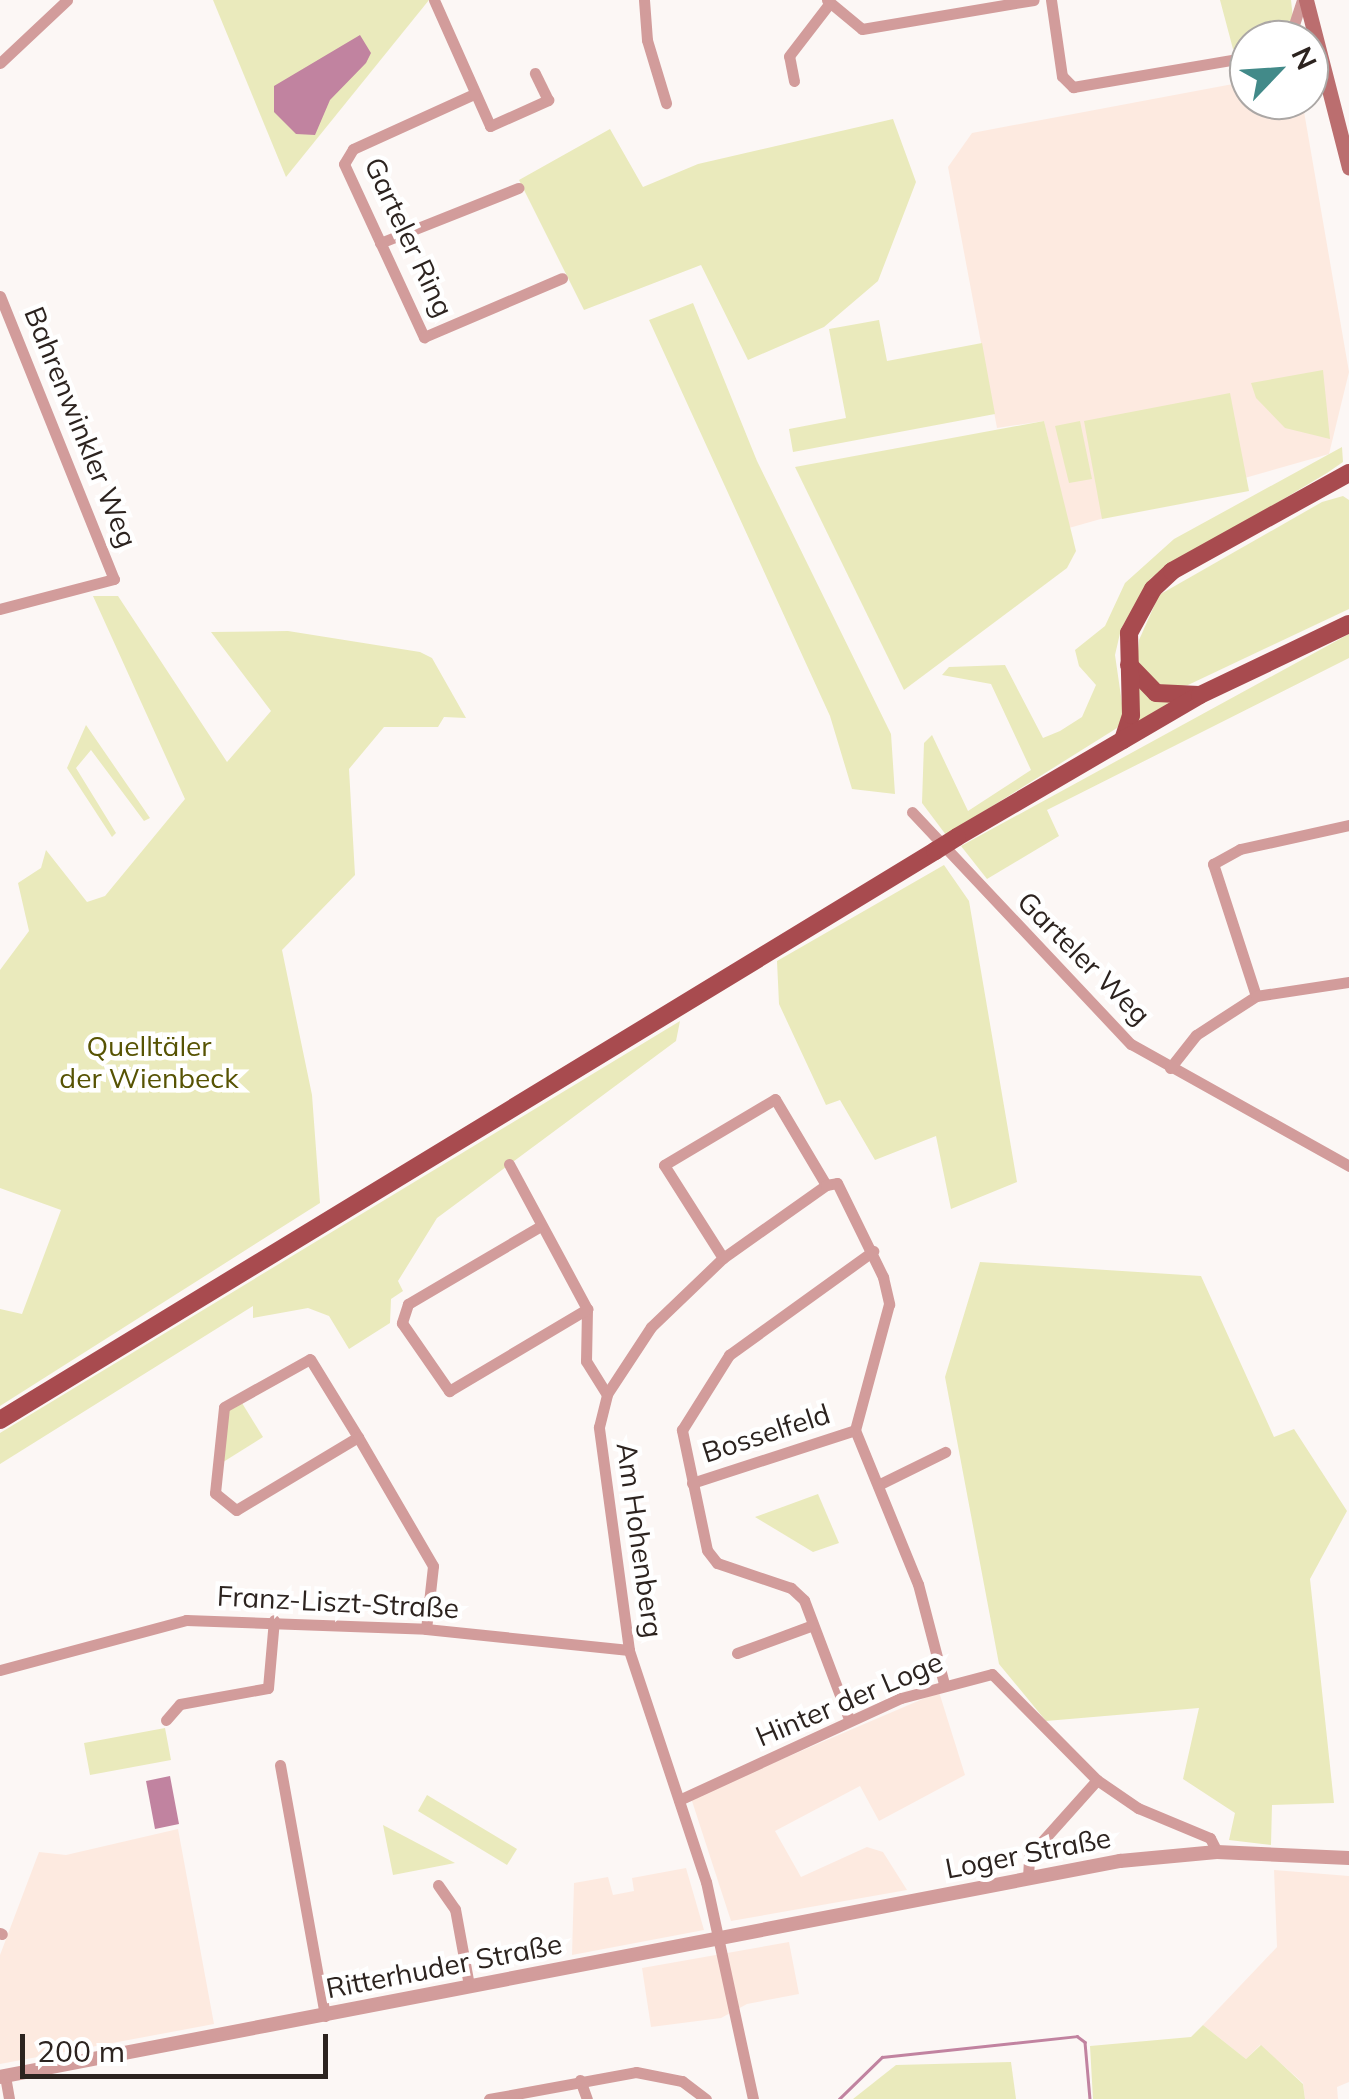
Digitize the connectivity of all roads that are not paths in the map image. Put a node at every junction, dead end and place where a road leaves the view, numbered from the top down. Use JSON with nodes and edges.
{"nodes":[{"id":1,"x":67,"y":0,"type":"edge"},
{"id":2,"x":434,"y":0,"type":"edge"},
{"id":3,"x":644,"y":0,"type":"edge"},
{"id":4,"x":1034,"y":0,"type":"edge"},
{"id":5,"x":1050,"y":0,"type":"edge"},
{"id":6,"x":828,"y":2,"type":"edge"},
{"id":7,"x":649,"y":26,"type":"junction"},
{"id":8,"x":663,"y":26,"type":"dead end"},
{"id":9,"x":1229,"y":60,"type":"edge"},
{"id":10,"x":0,"y":63,"type":"edge"},
{"id":11,"x":535,"y":73,"type":"dead end"},
{"id":12,"x":794,"y":81,"type":"dead end"},
{"id":13,"x":474,"y":94,"type":"junction"},
{"id":14,"x":1329,"y":100,"type":"edge"},
{"id":15,"x":666,"y":102,"type":"dead end"},
{"id":16,"x":1349,"y":168,"type":"edge"},
{"id":17,"x":518,"y":188,"type":"dead end"},
{"id":18,"x":380,"y":243,"type":"junction"},
{"id":19,"x":562,"y":278,"type":"dead end"},
{"id":20,"x":0,"y":296,"type":"edge"},
{"id":21,"x":1349,"y":473,"type":"edge"},
{"id":22,"x":1349,"y":485,"type":"edge"},
{"id":23,"x":1322,"y":488,"type":"junction"},
{"id":24,"x":0,"y":609,"type":"edge"},
{"id":25,"x":1349,"y":624,"type":"edge"},
{"id":26,"x":1125,"y":658,"type":"junction"},
{"id":27,"x":1200,"y":695,"type":"junction"},
{"id":28,"x":1123,"y":740,"type":"junction"},
{"id":29,"x":912,"y":812,"type":"dead end"},
{"id":30,"x":1349,"y":825,"type":"edge"},
{"id":31,"x":1349,"y":982,"type":"edge"},
{"id":32,"x":1256,"y":996,"type":"junction"},
{"id":33,"x":1170,"y":1068,"type":"junction"},
{"id":34,"x":509,"y":1164,"type":"dead end"},
{"id":35,"x":1349,"y":1166,"type":"edge"},
{"id":36,"x":832,"y":1184,"type":"junction"},
{"id":37,"x":540,"y":1227,"type":"junction"},
{"id":38,"x":873,"y":1251,"type":"junction"},
{"id":39,"x":723,"y":1258,"type":"junction"},
{"id":40,"x":588,"y":1309,"type":"junction"},
{"id":41,"x":607,"y":1394,"type":"junction"},
{"id":42,"x":0,"y":1420,"type":"edge"},
{"id":43,"x":855,"y":1430,"type":"junction"},
{"id":44,"x":358,"y":1438,"type":"junction"},
{"id":45,"x":944,"y":1452,"type":"dead end"},
{"id":46,"x":692,"y":1483,"type":"junction"},
{"id":47,"x":878,"y":1485,"type":"junction"},
{"id":48,"x":274,"y":1620,"type":"junction"},
{"id":49,"x":813,"y":1625,"type":"junction"},
{"id":50,"x":426,"y":1628,"type":"junction"},
{"id":51,"x":630,"y":1650,"type":"junction"},
{"id":52,"x":737,"y":1653,"type":"dead end"},
{"id":53,"x":0,"y":1670,"type":"edge"},
{"id":54,"x":944,"y":1684,"type":"junction"},
{"id":55,"x":849,"y":1719,"type":"junction"},
{"id":56,"x":166,"y":1720,"type":"dead end"},
{"id":57,"x":280,"y":1765,"type":"dead end"},
{"id":58,"x":1097,"y":1780,"type":"junction"},
{"id":59,"x":679,"y":1800,"type":"junction"},
{"id":60,"x":1218,"y":1852,"type":"junction"},
{"id":61,"x":1349,"y":1858,"type":"edge"},
{"id":62,"x":1028,"y":1878,"type":"junction"},
{"id":63,"x":438,"y":1885,"type":"dead end"},
{"id":64,"x":720,"y":1938,"type":"junction"},
{"id":65,"x":469,"y":1985,"type":"junction"},
{"id":66,"x":326,"y":2016,"type":"junction"},
{"id":67,"x":2,"y":2076,"type":"edge"},
{"id":68,"x":580,"y":2080,"type":"junction"},
{"id":69,"x":9,"y":2099,"type":"edge"},
{"id":70,"x":490,"y":2099,"type":"edge"},
{"id":71,"x":587,"y":2099,"type":"edge"},
{"id":72,"x":706,"y":2099,"type":"edge"},
{"id":73,"x":754,"y":2099,"type":"edge"}],
"edges":[{"from":1,"to":10,"type":"street"},
{"from":2,"to":13,"type":"street"},
{"from":3,"to":7,"type":"street"},
{"from":4,"to":6,"type":"street"},
{"from":5,"to":9,"type":"street"},
{"from":6,"to":12,"type":"street"},
{"from":7,"to":8,"type":"street"},
{"from":7,"to":15,"type":"street"},
{"from":11,"to":13,"type":"street"},
{"from":13,"to":18,"type":"street","name":"Garteler Ring"},
{"from":14,"to":16,"type":"main road"},
{"from":17,"to":18,"type":"street"},
{"from":18,"to":19,"type":"street","name":"Garteler Ring"},
{"from":20,"to":24,"type":"street","name":"Bahrenwinkler Weg"},
{"from":21,"to":23,"type":"main road"},
{"from":22,"to":23,"type":"main road"},
{"from":23,"to":26,"type":"main road"},
{"from":25,"to":27,"type":"main road"},
{"from":26,"to":27,"type":"main road"},
{"from":26,"to":28,"type":"main road"},
{"from":27,"to":28,"type":"main road"},
{"from":28,"to":42,"type":"main road","bridge":true},
{"from":29,"to":33,"type":"street","name":"Garteler Weg"},
{"from":30,"to":32,"type":"street"},
{"from":31,"to":32,"type":"street"},
{"from":32,"to":33,"type":"street"},
{"from":33,"to":35,"type":"street","name":"Garteler Weg"},
{"from":34,"to":37,"type":"street"},
{"from":36,"to":38,"type":"street"},
{"from":36,"to":39,"type":"street","name":"Am Hohenberg"},
{"from":36,"to":39,"type":"street"},
{"from":37,"to":40,"type":"street"},
{"from":37,"to":40,"type":"street"},
{"from":38,"to":43,"type":"street"},
{"from":38,"to":46,"type":"street"},
{"from":39,"to":41,"type":"street","name":"Am Hohenberg"},
{"from":40,"to":41,"type":"street"},
{"from":41,"to":51,"type":"street","name":"Am Hohenberg"},
{"from":43,"to":46,"type":"street","name":"Bosselfeld"},
{"from":43,"to":47,"type":"street"},
{"from":44,"to":44,"type":"street"},
{"from":44,"to":50,"type":"street"},
{"from":45,"to":47,"type":"street"},
{"from":46,"to":49,"type":"street"},
{"from":47,"to":54,"type":"street"},
{"from":48,"to":50,"type":"street","name":"Franz-Liszt-Straße"},
{"from":48,"to":53,"type":"street","name":"Franz-Liszt-Straße"},
{"from":48,"to":56,"type":"street"},
{"from":49,"to":52,"type":"street"},
{"from":49,"to":55,"type":"street"},
{"from":50,"to":51,"type":"street","name":"Franz-Liszt-Straße"},
{"from":51,"to":59,"type":"street","name":"Am Hohenberg"},
{"from":54,"to":55,"type":"street","name":"Hinter der Loge"},
{"from":54,"to":58,"type":"street","name":"Hinter der Loge"},
{"from":55,"to":59,"type":"street","name":"Hinter der Loge"},
{"from":57,"to":66,"type":"street"},
{"from":58,"to":60,"type":"street","name":"Hinter der Loge"},
{"from":58,"to":62,"type":"street"},
{"from":59,"to":64,"type":"street","name":"Am Hohenberg"},
{"from":60,"to":61,"type":"street","name":"Loger Straße"},
{"from":60,"to":62,"type":"street","name":"Loger Straße"},
{"from":62,"to":64,"type":"street","name":"Loger Straße"},
{"from":63,"to":65,"type":"street"},
{"from":64,"to":65,"type":"street","name":"Ritterhuder Straße"},
{"from":64,"to":73,"type":"street","name":"Am Hohenberg"},
{"from":65,"to":66,"type":"street","name":"Ritterhuder Straße"},
{"from":66,"to":67,"type":"street","name":"Ritterhuder Straße"},
{"from":67,"to":69,"type":"street"},
{"from":68,"to":70,"type":"street"},
{"from":68,"to":71,"type":"street"},
{"from":68,"to":72,"type":"street"}]}
